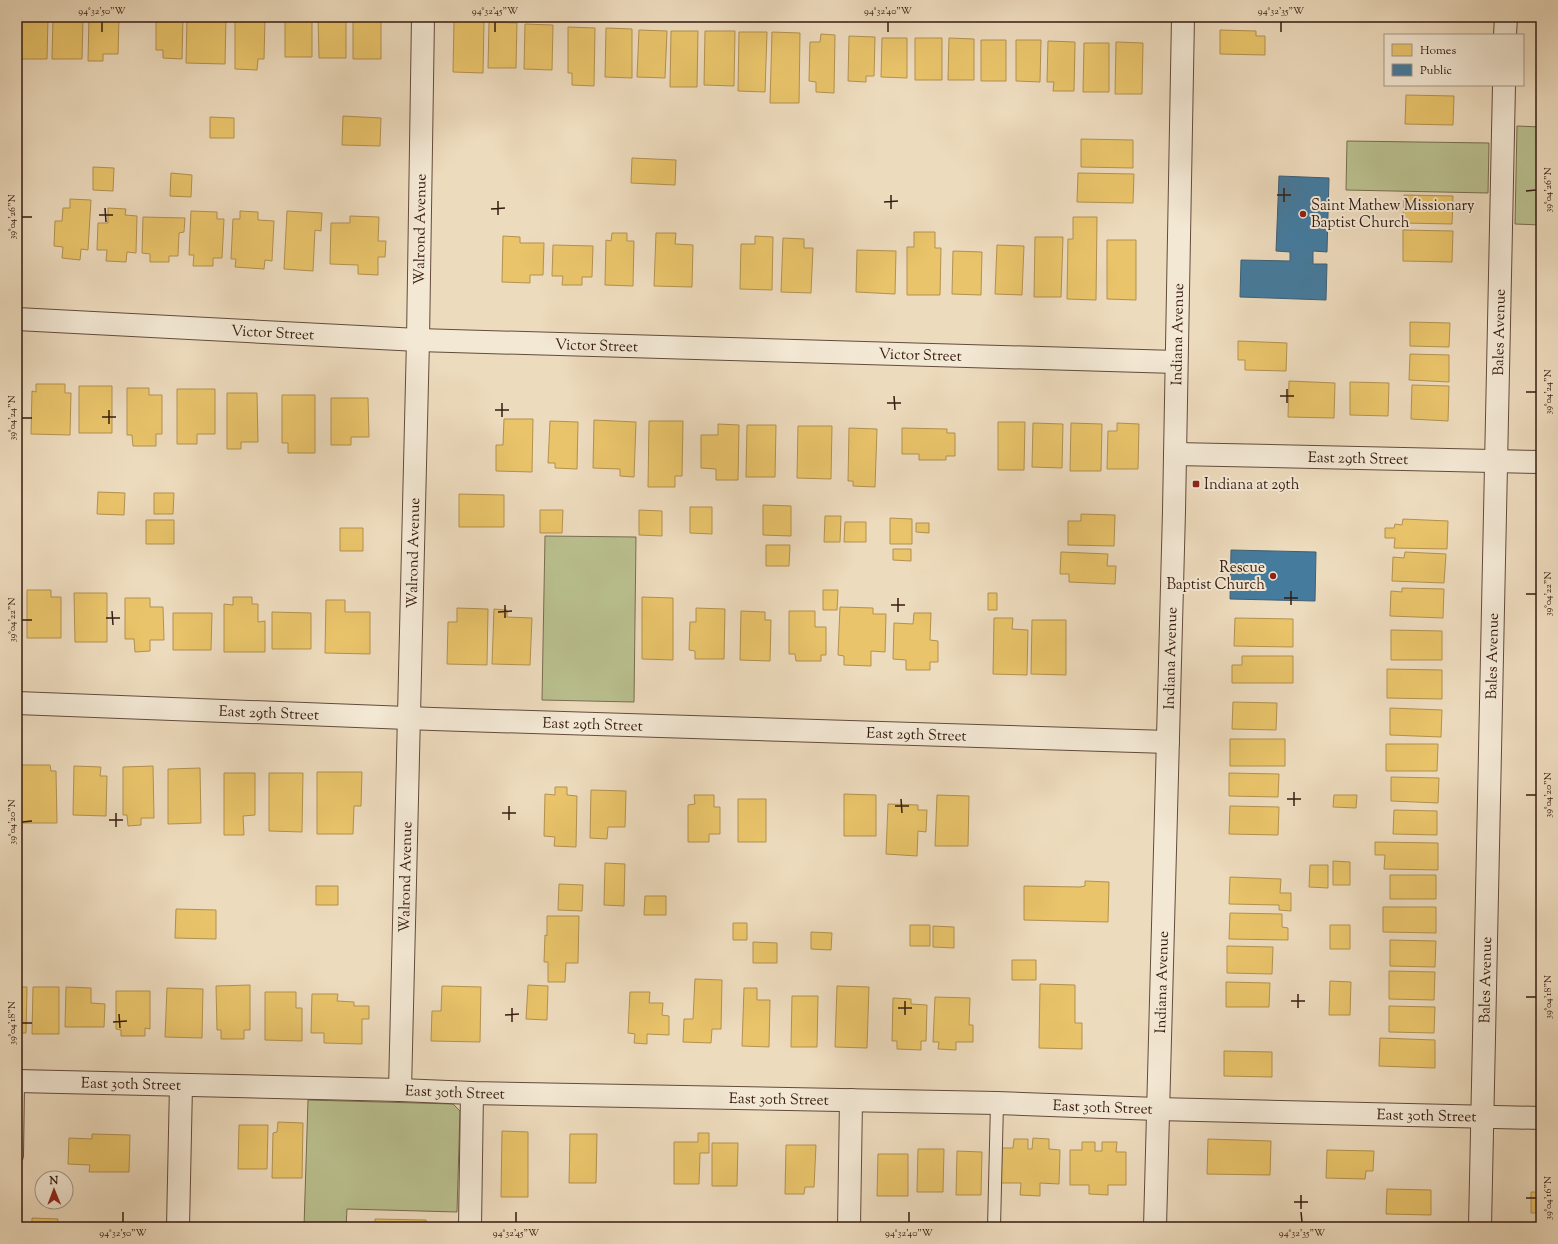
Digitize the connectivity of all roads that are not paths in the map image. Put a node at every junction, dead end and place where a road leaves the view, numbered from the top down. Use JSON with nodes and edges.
{"nodes":[{"id":1,"x":423,"y":17,"type":"edge"},
{"id":2,"x":1183,"y":17,"type":"edge"},
{"id":3,"x":1506,"y":17,"type":"edge"},
{"id":4,"x":1505,"y":34,"type":"edge"},
{"id":5,"x":1504,"y":86,"type":"edge"},
{"id":6,"x":17,"y":319,"type":"edge"},
{"id":7,"x":418,"y":340,"type":"junction"},
{"id":8,"x":1176,"y":362,"type":"junction"},
{"id":9,"x":1175,"y":454,"type":"junction"},
{"id":10,"x":1497,"y":461,"type":"junction"},
{"id":11,"x":1541,"y":462,"type":"edge"},
{"id":12,"x":17,"y":703,"type":"edge"},
{"id":13,"x":409,"y":718,"type":"junction"},
{"id":14,"x":1168,"y":742,"type":"junction"},
{"id":15,"x":18,"y":1081,"type":"edge"},
{"id":16,"x":181,"y":1085,"type":"junction"},
{"id":17,"x":400,"y":1090,"type":"junction"},
{"id":18,"x":472,"y":1093,"type":"junction"},
{"id":19,"x":851,"y":1100,"type":"junction"},
{"id":20,"x":997,"y":1103,"type":"junction"},
{"id":21,"x":1157,"y":1110,"type":"junction"},
{"id":22,"x":1482,"y":1117,"type":"junction"},
{"id":23,"x":1541,"y":1118,"type":"edge"},
{"id":24,"x":17,"y":1156,"type":"edge"},
{"id":25,"x":178,"y":1227,"type":"edge"},
{"id":26,"x":470,"y":1227,"type":"edge"},
{"id":27,"x":849,"y":1227,"type":"edge"},
{"id":28,"x":994,"y":1227,"type":"edge"},
{"id":29,"x":1155,"y":1227,"type":"edge"},
{"id":30,"x":1480,"y":1227,"type":"edge"}],
"edges":[{"from":1,"to":7,"type":"street","name":"Walrond Avenue"},
{"from":2,"to":8,"type":"street","name":"Indiana Avenue"},
{"from":3,"to":4,"type":"street"},
{"from":5,"to":10,"type":"street","name":"Bales Avenue"},
{"from":6,"to":7,"type":"street","name":"Victor Street"},
{"from":7,"to":8,"type":"street","name":"Victor Street"},
{"from":7,"to":13,"type":"street","name":"Walrond Avenue"},
{"from":8,"to":9,"type":"street","name":"Indiana Avenue"},
{"from":9,"to":10,"type":"street","name":"East 29th Street"},
{"from":9,"to":14,"type":"street","name":"Indiana Avenue"},
{"from":10,"to":11,"type":"street","name":"East 29th Street"},
{"from":10,"to":22,"type":"street","name":"Bales Avenue"},
{"from":12,"to":13,"type":"street","name":"East 29th Street"},
{"from":13,"to":14,"type":"street","name":"East 29th Street"},
{"from":13,"to":17,"type":"street","name":"Walrond Avenue"},
{"from":14,"to":21,"type":"street","name":"Indiana Avenue"},
{"from":15,"to":16,"type":"street","name":"East 30th Street"},
{"from":15,"to":24,"type":"lane"},
{"from":16,"to":17,"type":"street","name":"East 30th Street"},
{"from":16,"to":25,"type":"street"},
{"from":17,"to":18,"type":"street","name":"East 30th Street"},
{"from":18,"to":19,"type":"street","name":"East 30th Street"},
{"from":18,"to":26,"type":"street"},
{"from":19,"to":20,"type":"street","name":"East 30th Street"},
{"from":19,"to":27,"type":"street"},
{"from":20,"to":21,"type":"street","name":"East 30th Street"},
{"from":20,"to":28,"type":"lane"},
{"from":21,"to":22,"type":"street","name":"East 30th Street"},
{"from":21,"to":29,"type":"street","name":"Indiana Avenue"},
{"from":22,"to":23,"type":"street","name":"East 30th Street"},
{"from":22,"to":30,"type":"street","name":"Bales Avenue"}]}
